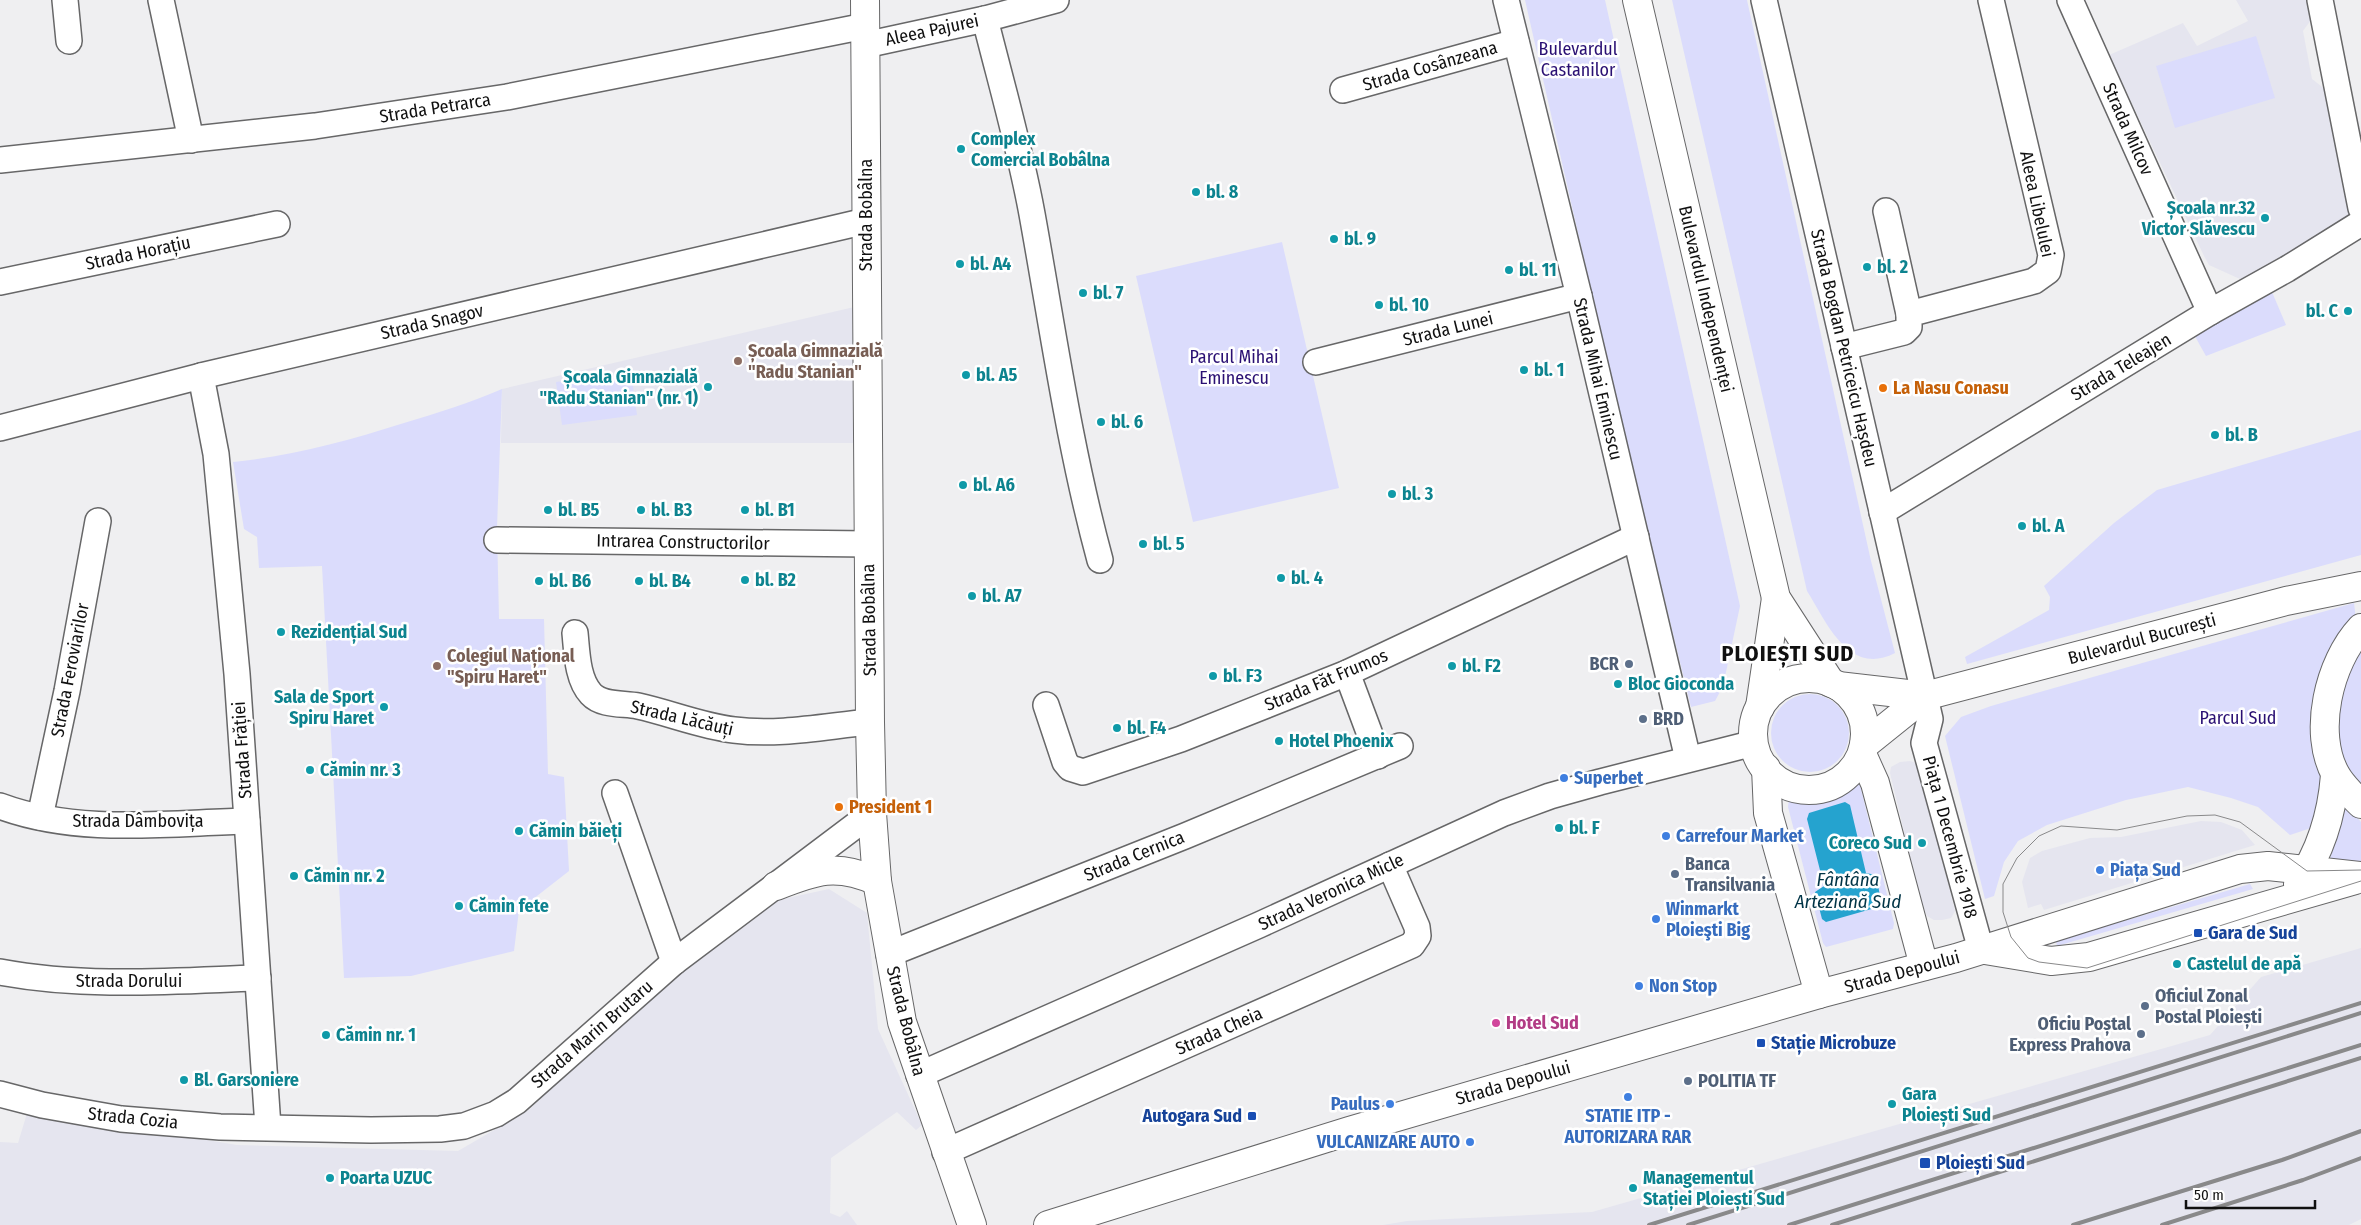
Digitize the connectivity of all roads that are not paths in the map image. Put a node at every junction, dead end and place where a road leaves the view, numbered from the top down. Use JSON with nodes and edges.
{"nodes":[{"id":1,"x":65,"y":0,"type":"edge"},
{"id":2,"x":161,"y":0,"type":"edge"},
{"id":3,"x":1056,"y":0,"type":"edge"},
{"id":4,"x":1506,"y":0,"type":"edge"},
{"id":5,"x":1637,"y":0,"type":"edge"},
{"id":6,"x":1764,"y":0,"type":"edge"},
{"id":7,"x":1991,"y":0,"type":"edge"},
{"id":8,"x":2070,"y":0,"type":"edge"},
{"id":9,"x":2320,"y":0,"type":"edge"},
{"id":10,"x":985,"y":19,"type":"junction"},
{"id":11,"x":865,"y":24,"type":"edge"},
{"id":12,"x":69,"y":41,"type":"dead end"},
{"id":13,"x":1516,"y":42,"type":"junction"},
{"id":14,"x":1343,"y":90,"type":"dead end"},
{"id":15,"x":192,"y":140,"type":"junction"},
{"id":16,"x":0,"y":160,"type":"edge"},
{"id":17,"x":2361,"y":208,"type":"edge"},
{"id":18,"x":1886,"y":211,"type":"dead end"},
{"id":19,"x":866,"y":221,"type":"junction"},
{"id":20,"x":2361,"y":222,"type":"edge"},
{"id":21,"x":277,"y":224,"type":"dead end"},
{"id":22,"x":0,"y":282,"type":"edge"},
{"id":23,"x":1579,"y":296,"type":"junction"},
{"id":24,"x":2210,"y":312,"type":"junction"},
{"id":25,"x":1909,"y":314,"type":"junction"},
{"id":26,"x":1844,"y":347,"type":"junction"},
{"id":27,"x":1316,"y":362,"type":"dead end"},
{"id":28,"x":202,"y":376,"type":"junction"},
{"id":29,"x":0,"y":428,"type":"edge"},
{"id":30,"x":1882,"y":512,"type":"junction"},
{"id":31,"x":98,"y":521,"type":"dead end"},
{"id":32,"x":1636,"y":537,"type":"junction"},
{"id":33,"x":498,"y":540,"type":"dead end"},
{"id":34,"x":868,"y":544,"type":"junction"},
{"id":35,"x":1100,"y":560,"type":"dead end"},
{"id":36,"x":2361,"y":586,"type":"edge"},
{"id":37,"x":1776,"y":598,"type":"junction"},
{"id":38,"x":2361,"y":628,"type":"edge"},
{"id":39,"x":575,"y":633,"type":"dead end"},
{"id":40,"x":1801,"y":636,"type":"junction"},
{"id":41,"x":1347,"y":673,"type":"junction"},
{"id":42,"x":1835,"y":684,"type":"junction"},
{"id":43,"x":1924,"y":694,"type":"junction"},
{"id":44,"x":1046,"y":705,"type":"dead end"},
{"id":45,"x":1760,"y":707,"type":"junction"},
{"id":46,"x":870,"y":722,"type":"junction"},
{"id":47,"x":1754,"y":743,"type":"junction"},
{"id":48,"x":1400,"y":746,"type":"dead end"},
{"id":49,"x":1863,"y":750,"type":"junction"},
{"id":50,"x":1378,"y":756,"type":"junction"},
{"id":51,"x":1688,"y":758,"type":"junction"},
{"id":52,"x":1766,"y":768,"type":"junction"},
{"id":53,"x":2336,"y":775,"type":"junction"},
{"id":54,"x":615,"y":793,"type":"dead end"},
{"id":55,"x":2361,"y":804,"type":"edge"},
{"id":56,"x":0,"y":806,"type":"edge"},
{"id":57,"x":872,"y":813,"type":"junction"},
{"id":58,"x":40,"y":817,"type":"junction"},
{"id":59,"x":247,"y":820,"type":"junction"},
{"id":60,"x":1390,"y":865,"type":"junction"},
{"id":61,"x":2308,"y":870,"type":"junction"},
{"id":62,"x":877,"y":881,"type":"junction"},
{"id":63,"x":776,"y":886,"type":"junction"},
{"id":64,"x":2289,"y":898,"type":"junction"},
{"id":65,"x":1981,"y":950,"type":"junction"},
{"id":66,"x":889,"y":954,"type":"junction"},
{"id":67,"x":674,"y":962,"type":"junction"},
{"id":68,"x":1924,"y":966,"type":"junction"},
{"id":69,"x":0,"y":972,"type":"edge"},
{"id":70,"x":258,"y":978,"type":"junction"},
{"id":71,"x":1820,"y":994,"type":"junction"},
{"id":72,"x":919,"y":1075,"type":"junction"},
{"id":73,"x":0,"y":1094,"type":"edge"},
{"id":74,"x":268,"y":1127,"type":"junction"},
{"id":75,"x":946,"y":1152,"type":"junction"},
{"id":76,"x":972,"y":1225,"type":"edge"},
{"id":77,"x":1048,"y":1225,"type":"edge"}],
"edges":[{"from":1,"to":12,"type":"street"},
{"from":2,"to":15,"type":"street"},
{"from":3,"to":10,"type":"street","name":"Aleea Pajurei"},
{"from":4,"to":13,"type":"street","name":"Strada Mihai Eminescu"},
{"from":5,"to":37,"type":"main road","name":"Bulevardul Independenței"},
{"from":6,"to":26,"type":"street","name":"Strada Bogdan Petriceicu Hașdeu"},
{"from":7,"to":25,"type":"street","name":"Aleea Libelulei"},
{"from":8,"to":24,"type":"street","name":"Strada Milcov"},
{"from":9,"to":17,"type":"street"},
{"from":10,"to":11,"type":"street","name":"Aleea Pajurei"},
{"from":10,"to":35,"type":"street"},
{"from":11,"to":15,"type":"street","name":"Strada Petrarca"},
{"from":11,"to":19,"type":"main road","name":"Strada Bobâlna"},
{"from":13,"to":14,"type":"street","name":"Strada Cosânzeana"},
{"from":13,"to":23,"type":"street","name":"Strada Mihai Eminescu"},
{"from":15,"to":16,"type":"street","name":"Strada Petrarca"},
{"from":18,"to":25,"type":"street"},
{"from":19,"to":28,"type":"street","name":"Strada Snagov"},
{"from":19,"to":34,"type":"main road","name":"Strada Bobâlna"},
{"from":20,"to":24,"type":"street","name":"Strada Teleajen"},
{"from":21,"to":22,"type":"street","name":"Strada Horațiu"},
{"from":23,"to":27,"type":"street","name":"Strada Lunei"},
{"from":23,"to":32,"type":"street","name":"Strada Mihai Eminescu"},
{"from":24,"to":30,"type":"street","name":"Strada Teleajen"},
{"from":25,"to":26,"type":"street"},
{"from":26,"to":30,"type":"street","name":"Strada Bogdan Petriceicu Hașdeu"},
{"from":28,"to":29,"type":"street","name":"Strada Snagov"},
{"from":28,"to":59,"type":"street","name":"Strada Frăției"},
{"from":30,"to":43,"type":"street","name":"Strada Bogdan Petriceicu Hașdeu"},
{"from":31,"to":58,"type":"street","name":"Strada Feroviarilor"},
{"from":32,"to":41,"type":"street","name":"Strada Făt Frumos"},
{"from":32,"to":51,"type":"street","name":"Strada Mihai Eminescu"},
{"from":33,"to":34,"type":"street","name":"Intrarea Constructorilor"},
{"from":34,"to":46,"type":"main road","name":"Strada Bobâlna"},
{"from":36,"to":43,"type":"main road","name":"Bulevardul București"},
{"from":37,"to":40,"type":"main road","name":"Bulevardul Independenței"},
{"from":37,"to":45,"type":"main road","name":"Bulevardul Independenței"},
{"from":38,"to":53,"type":"main road"},
{"from":39,"to":46,"type":"street","name":"Strada Lăcăuți"},
{"from":40,"to":42,"type":"main road","name":"Bulevardul Independenței"},
{"from":40,"to":43,"type":"main road"},
{"from":41,"to":44,"type":"street","name":"Strada Făt Frumos"},
{"from":41,"to":50,"type":"street"},
{"from":42,"to":43,"type":"main road","name":"Bulevardul București"},
{"from":42,"to":45,"type":"main road"},
{"from":42,"to":49,"type":"main road","name":"Bulevardul Independenței"},
{"from":43,"to":49,"type":"main road","name":"Bulevardul București"},
{"from":43,"to":65,"type":"street","name":"Piața 1 Decembrie 1918"},
{"from":45,"to":47,"type":"main road","name":"Bulevardul Independenței"},
{"from":46,"to":57,"type":"main road","name":"Strada Bobâlna"},
{"from":47,"to":51,"type":"street","name":"Strada Veronica Micle"},
{"from":47,"to":52,"type":"main road","name":"Bulevardul Independenței"},
{"from":48,"to":50,"type":"street","name":"Strada Cernica"},
{"from":49,"to":52,"type":"main road","name":"Bulevardul Independenței"},
{"from":49,"to":68,"type":"main road"},
{"from":50,"to":66,"type":"street","name":"Strada Cernica"},
{"from":51,"to":60,"type":"street","name":"Strada Veronica Micle"},
{"from":52,"to":71,"type":"main road"},
{"from":53,"to":55,"type":"main road"},
{"from":53,"to":61,"type":"main road"},
{"from":54,"to":67,"type":"street"},
{"from":56,"to":58,"type":"street","name":"Strada Dâmbovița"},
{"from":57,"to":62,"type":"main road","name":"Strada Bobâlna"},
{"from":57,"to":63,"type":"street","name":"Strada Marin Brutaru"},
{"from":58,"to":59,"type":"street","name":"Strada Dâmbovița"},
{"from":59,"to":70,"type":"street","name":"Strada Frăției"},
{"from":60,"to":72,"type":"street","name":"Strada Veronica Micle"},
{"from":60,"to":75,"type":"street","name":"Strada Cheia"},
{"from":61,"to":64,"type":"main road"},
{"from":61,"to":64,"type":"main road","name":"Strada Depoului"},
{"from":61,"to":65,"type":"main road","name":"Strada Depoului"},
{"from":62,"to":63,"type":"main road"},
{"from":62,"to":66,"type":"main road","name":"Strada Bobâlna"},
{"from":63,"to":67,"type":"street","name":"Strada Marin Brutaru"},
{"from":64,"to":65,"type":"main road","name":"Strada Depoului"},
{"from":65,"to":68,"type":"main road","name":"Strada Depoului"},
{"from":66,"to":72,"type":"main road","name":"Strada Bobâlna"},
{"from":67,"to":74,"type":"street","name":"Strada Marin Brutaru"},
{"from":68,"to":71,"type":"main road","name":"Strada Depoului"},
{"from":69,"to":70,"type":"street","name":"Strada Dorului"},
{"from":70,"to":74,"type":"street","name":"Strada Frăției"},
{"from":71,"to":77,"type":"main road","name":"Strada Depoului"},
{"from":72,"to":75,"type":"main road","name":"Strada Bobâlna"},
{"from":73,"to":74,"type":"street","name":"Strada Cozia"},
{"from":75,"to":76,"type":"main road","name":"Strada Bobâlna"}]}
